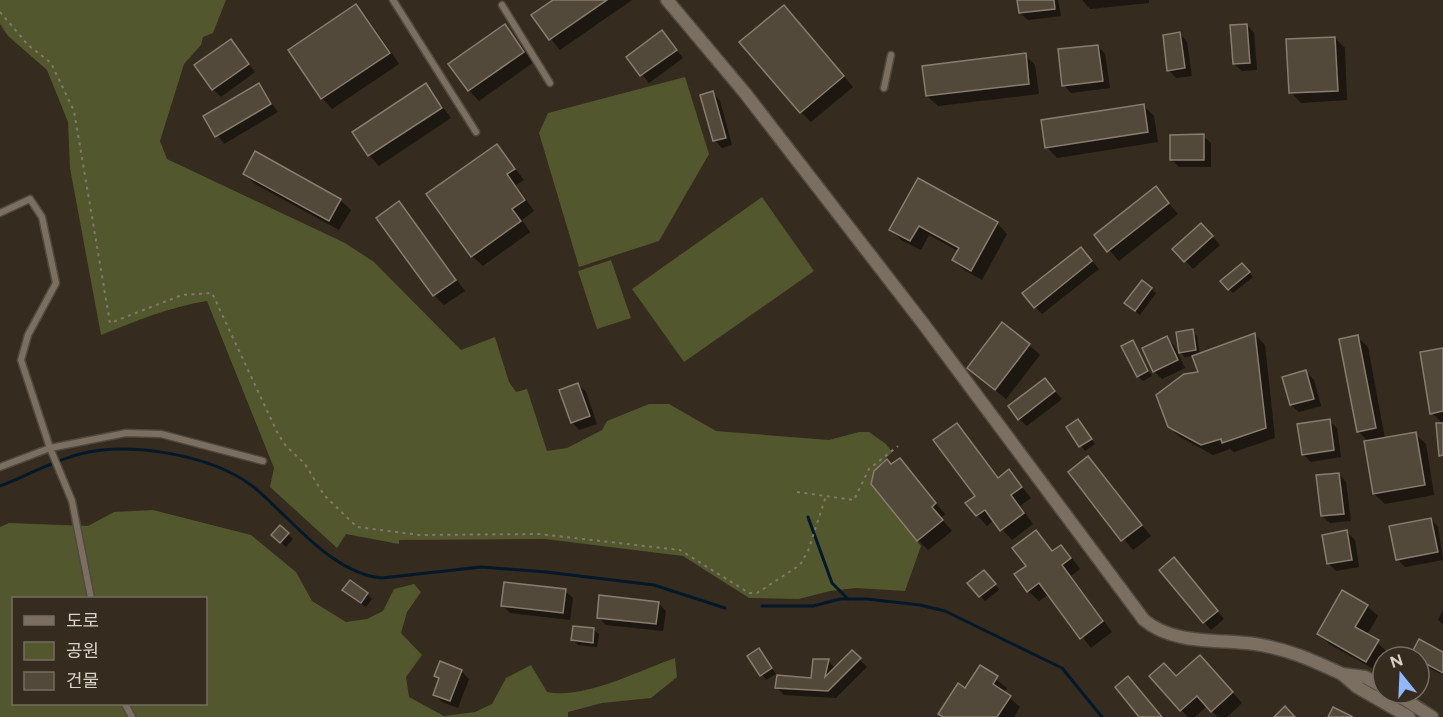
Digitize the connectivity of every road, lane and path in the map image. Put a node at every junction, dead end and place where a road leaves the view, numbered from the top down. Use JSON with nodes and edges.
{"nodes":[{"id":1,"x":393,"y":0,"type":"edge"},
{"id":2,"x":667,"y":0,"type":"edge"},
{"id":3,"x":502,"y":5,"type":"dead end"},
{"id":4,"x":0,"y":12,"type":"edge"},
{"id":5,"x":891,"y":55,"type":"dead end"},
{"id":6,"x":550,"y":83,"type":"dead end"},
{"id":7,"x":884,"y":88,"type":"dead end"},
{"id":8,"x":476,"y":132,"type":"dead end"},
{"id":9,"x":0,"y":213,"type":"edge"},
{"id":10,"x":898,"y":446,"type":"dead end"},
{"id":11,"x":50,"y":448,"type":"junction"},
{"id":12,"x":263,"y":461,"type":"dead end"},
{"id":13,"x":0,"y":467,"type":"edge"},
{"id":14,"x":797,"y":492,"type":"dead end"},
{"id":15,"x":826,"y":496,"type":"junction"},
{"id":16,"x":91,"y":597,"type":"edge"},
{"id":17,"x":1342,"y":674,"type":"junction"},
{"id":18,"x":1371,"y":680,"type":"edge"},
{"id":19,"x":1414,"y":705,"type":"edge"},
{"id":20,"x":1409,"y":717,"type":"edge"},
{"id":21,"x":1432,"y":717,"type":"edge"}],
"edges":[{"from":1,"to":8,"type":"lane"},
{"from":2,"to":17,"type":"street"},
{"from":3,"to":6,"type":"lane"},
{"from":4,"to":15,"type":"path"},
{"from":5,"to":7,"type":"lane"},
{"from":9,"to":11,"type":"lane"},
{"from":10,"to":15,"type":"path"},
{"from":11,"to":12,"type":"lane"},
{"from":11,"to":13,"type":"lane"},
{"from":11,"to":16,"type":"lane"},
{"from":14,"to":15,"type":"path"},
{"from":17,"to":18,"type":"street"},
{"from":17,"to":20,"type":"street"},
{"from":19,"to":21,"type":"street"}]}
